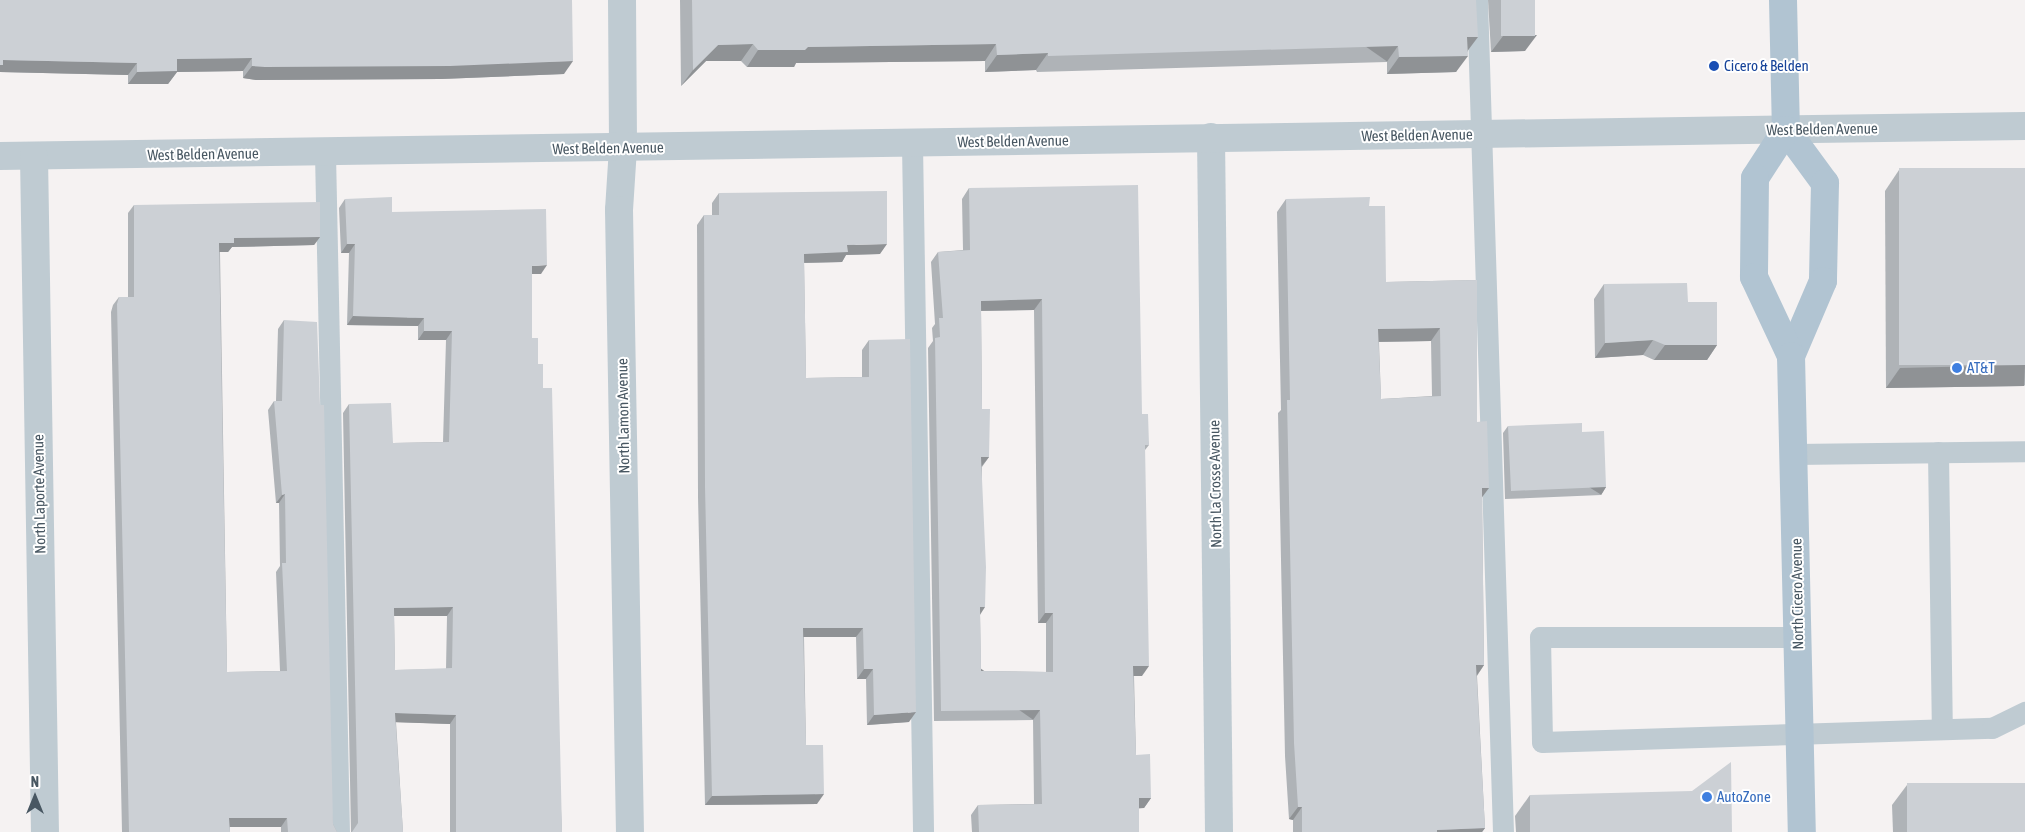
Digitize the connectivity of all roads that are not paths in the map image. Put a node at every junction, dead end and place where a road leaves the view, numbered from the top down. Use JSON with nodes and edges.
{"nodes":[{"id":1,"x":622,"y":0,"type":"edge"},
{"id":2,"x":1477,"y":0,"type":"edge"},
{"id":3,"x":1783,"y":0,"type":"edge"},
{"id":4,"x":1791,"y":0,"type":"edge"},
{"id":5,"x":2025,"y":126,"type":"edge"},
{"id":6,"x":1786,"y":130,"type":"junction"},
{"id":7,"x":1482,"y":134,"type":"junction"},
{"id":8,"x":1211,"y":137,"type":"junction"},
{"id":9,"x":912,"y":144,"type":"junction"},
{"id":10,"x":623,"y":148,"type":"junction"},
{"id":11,"x":326,"y":153,"type":"junction"},
{"id":12,"x":0,"y":156,"type":"edge"},
{"id":13,"x":34,"y":156,"type":"junction"},
{"id":14,"x":1791,"y":356,"type":"junction"},
{"id":15,"x":1938,"y":452,"type":"junction"},
{"id":16,"x":2025,"y":452,"type":"edge"},
{"id":17,"x":1794,"y":454,"type":"junction"},
{"id":18,"x":1798,"y":637,"type":"junction"},
{"id":19,"x":2025,"y":712,"type":"edge"},
{"id":20,"x":1942,"y":729,"type":"junction"},
{"id":21,"x":1800,"y":733,"type":"junction"},
{"id":22,"x":44,"y":832,"type":"edge"},
{"id":23,"x":339,"y":832,"type":"edge"},
{"id":24,"x":630,"y":832,"type":"edge"},
{"id":25,"x":923,"y":832,"type":"edge"},
{"id":26,"x":1219,"y":832,"type":"edge"},
{"id":27,"x":1503,"y":832,"type":"edge"},
{"id":28,"x":1802,"y":832,"type":"edge"}],
"edges":[{"from":1,"to":10,"type":"street","name":"North Lamon Avenue"},
{"from":2,"to":7,"type":"lane"},
{"from":3,"to":4,"type":"lane"},
{"from":3,"to":6,"type":"main road"},
{"from":5,"to":6,"type":"street","name":"West Belden Avenue"},
{"from":6,"to":7,"type":"street","name":"West Belden Avenue"},
{"from":6,"to":14,"type":"main road","name":"North Cicero Avenue"},
{"from":6,"to":14,"type":"main road","name":"North Cicero Avenue"},
{"from":7,"to":8,"type":"street","name":"West Belden Avenue"},
{"from":7,"to":27,"type":"lane"},
{"from":8,"to":9,"type":"street","name":"West Belden Avenue"},
{"from":8,"to":26,"type":"street","name":"North La Crosse Avenue"},
{"from":9,"to":10,"type":"street","name":"West Belden Avenue"},
{"from":9,"to":25,"type":"lane"},
{"from":10,"to":11,"type":"street","name":"West Belden Avenue"},
{"from":10,"to":24,"type":"street","name":"North Lamon Avenue"},
{"from":11,"to":13,"type":"street","name":"West Belden Avenue"},
{"from":11,"to":23,"type":"lane"},
{"from":12,"to":13,"type":"street","name":"West Belden Avenue"},
{"from":13,"to":22,"type":"street","name":"North Laporte Avenue"},
{"from":14,"to":17,"type":"main road","name":"North Cicero Avenue"},
{"from":15,"to":16,"type":"lane"},
{"from":15,"to":17,"type":"lane"},
{"from":15,"to":20,"type":"lane"},
{"from":17,"to":18,"type":"main road","name":"North Cicero Avenue"},
{"from":18,"to":21,"type":"main road","name":"North Cicero Avenue"},
{"from":18,"to":21,"type":"lane"},
{"from":19,"to":20,"type":"lane"},
{"from":20,"to":21,"type":"lane"},
{"from":21,"to":28,"type":"main road","name":"North Cicero Avenue"}]}
